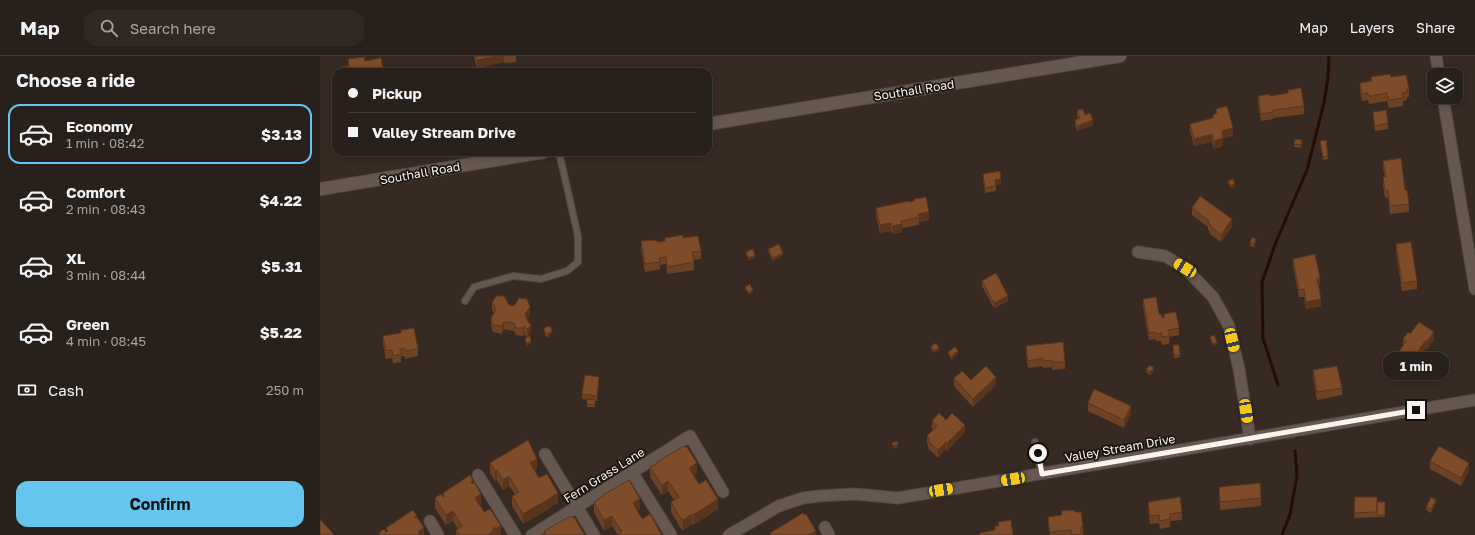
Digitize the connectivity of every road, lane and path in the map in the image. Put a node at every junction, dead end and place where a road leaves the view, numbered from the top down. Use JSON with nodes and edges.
{"nodes":[{"id":1,"x":1120,"y":56,"type":"edge"},
{"id":2,"x":1436,"y":56,"type":"edge"},
{"id":3,"x":1064,"y":61,"type":"edge"},
{"id":4,"x":1438,"y":68,"type":"edge"},
{"id":5,"x":1444,"y":104,"type":"edge"},
{"id":6,"x":712,"y":123,"type":"edge"},
{"id":7,"x":520,"y":156,"type":"edge"},
{"id":8,"x":560,"y":156,"type":"edge"},
{"id":9,"x":320,"y":189,"type":"edge"},
{"id":10,"x":1138,"y":252,"type":"dead end"},
{"id":11,"x":1475,"y":289,"type":"edge"},
{"id":12,"x":464,"y":301,"type":"dead end"},
{"id":13,"x":1475,"y":400,"type":"edge"},
{"id":14,"x":1250,"y":439,"type":"junction"},
{"id":15,"x":1035,"y":442,"type":"dead end"},
{"id":16,"x":545,"y":454,"type":"dead end"},
{"id":17,"x":632,"y":472,"type":"junction"},
{"id":18,"x":1042,"y":474,"type":"junction"},
{"id":19,"x":478,"y":475,"type":"dead end"},
{"id":20,"x":723,"y":492,"type":"dead end"},
{"id":21,"x":576,"y":507,"type":"junction"},
{"id":22,"x":430,"y":521,"type":"dead end"},
{"id":23,"x":438,"y":535,"type":"edge"},
{"id":24,"x":515,"y":535,"type":"edge"},
{"id":25,"x":532,"y":535,"type":"edge"},
{"id":26,"x":594,"y":535,"type":"edge"},
{"id":27,"x":671,"y":535,"type":"edge"},
{"id":28,"x":729,"y":535,"type":"edge"}],
"edges":[{"from":1,"to":3,"type":"street","name":"Southall Road"},
{"from":2,"to":4,"type":"street"},
{"from":3,"to":6,"type":"street","name":"Southall Road"},
{"from":5,"to":11,"type":"street"},
{"from":7,"to":9,"type":"street","name":"Southall Road"},
{"from":8,"to":12,"type":"lane"},
{"from":10,"to":14,"type":"street"},
{"from":13,"to":14,"type":"street","name":"Valley Stream Drive"},
{"from":14,"to":18,"type":"street","name":"Valley Stream Drive"},
{"from":15,"to":18,"type":"lane"},
{"from":16,"to":21,"type":"street"},
{"from":17,"to":20,"type":"street","name":"Fern Grass Lane"},
{"from":17,"to":21,"type":"street","name":"Fern Grass Lane"},
{"from":17,"to":27,"type":"street"},
{"from":18,"to":28,"type":"street","name":"Valley Stream Drive"},
{"from":19,"to":24,"type":"street"},
{"from":21,"to":25,"type":"street","name":"Fern Grass Lane"},
{"from":21,"to":26,"type":"street"},
{"from":22,"to":23,"type":"street"}]}
